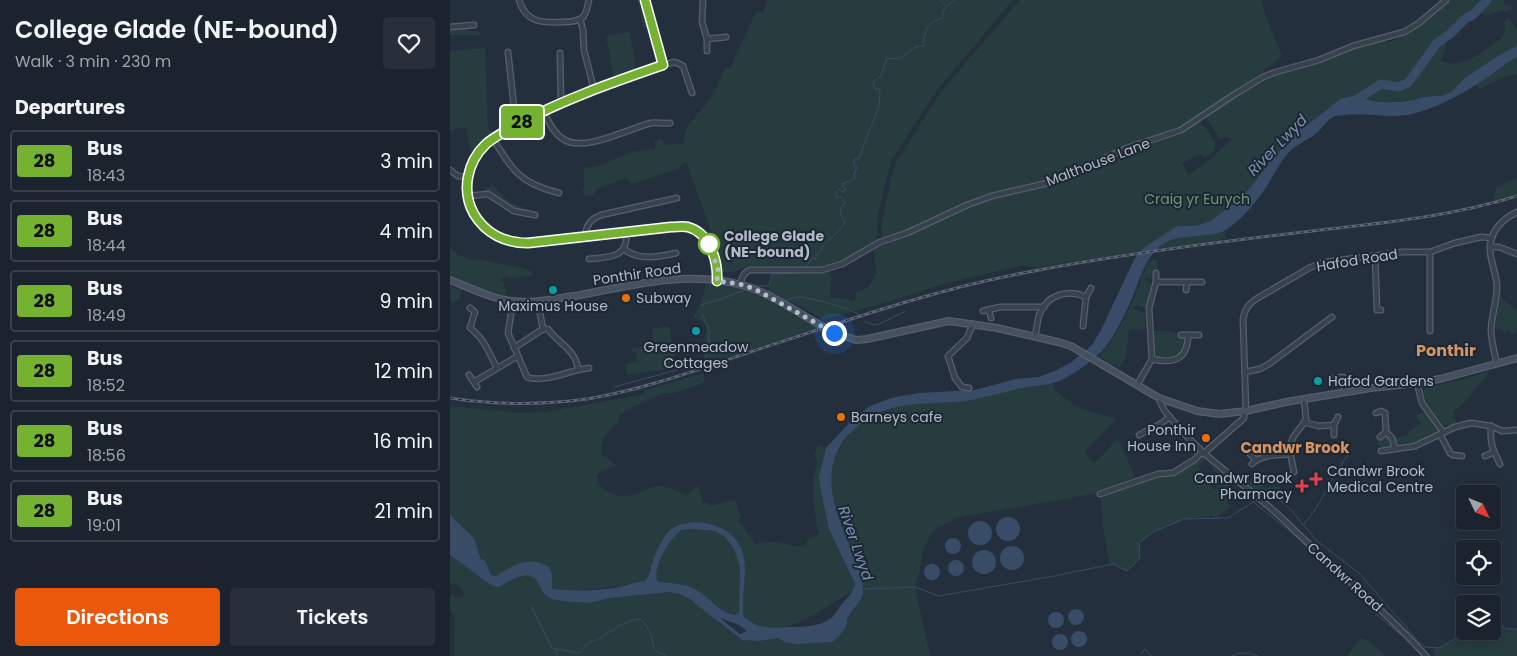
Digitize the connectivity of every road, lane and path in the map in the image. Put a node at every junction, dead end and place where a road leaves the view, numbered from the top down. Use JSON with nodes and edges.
{"nodes":[{"id":1,"x":518,"y":0,"type":"edge"},
{"id":2,"x":589,"y":0,"type":"edge"},
{"id":3,"x":645,"y":0,"type":"edge"},
{"id":4,"x":704,"y":0,"type":"edge"},
{"id":5,"x":1446,"y":0,"type":"edge"},
{"id":6,"x":580,"y":19,"type":"junction"},
{"id":7,"x":474,"y":25,"type":"dead end"},
{"id":8,"x":450,"y":27,"type":"edge"},
{"id":9,"x":726,"y":36,"type":"dead end"},
{"id":10,"x":707,"y":39,"type":"junction"},
{"id":11,"x":707,"y":51,"type":"dead end"},
{"id":12,"x":508,"y":52,"type":"dead end"},
{"id":13,"x":560,"y":54,"type":"dead end"},
{"id":14,"x":663,"y":65,"type":"junction"},
{"id":15,"x":594,"y":90,"type":"junction"},
{"id":16,"x":692,"y":93,"type":"dead end"},
{"id":17,"x":561,"y":103,"type":"junction"},
{"id":18,"x":543,"y":111,"type":"junction"},
{"id":19,"x":670,"y":123,"type":"dead end"},
{"id":20,"x":516,"y":126,"type":"junction"},
{"id":21,"x":493,"y":139,"type":"junction"},
{"id":22,"x":450,"y":170,"type":"edge"},
{"id":23,"x":468,"y":177,"type":"junction"},
{"id":24,"x":559,"y":193,"type":"dead end"},
{"id":25,"x":468,"y":196,"type":"junction"},
{"id":26,"x":677,"y":198,"type":"dead end"},
{"id":27,"x":532,"y":208,"type":"dead end"},
{"id":28,"x":1517,"y":212,"type":"edge"},
{"id":29,"x":626,"y":232,"type":"junction"},
{"id":30,"x":586,"y":236,"type":"junction"},
{"id":31,"x":1492,"y":238,"type":"junction"},
{"id":32,"x":1490,"y":247,"type":"junction"},
{"id":33,"x":624,"y":249,"type":"junction"},
{"id":34,"x":1430,"y":252,"type":"junction"},
{"id":35,"x":676,"y":253,"type":"dead end"},
{"id":36,"x":1517,"y":254,"type":"edge"},
{"id":37,"x":1375,"y":256,"type":"junction"},
{"id":38,"x":596,"y":258,"type":"junction"},
{"id":39,"x":589,"y":259,"type":"dead end"},
{"id":40,"x":596,"y":265,"type":"dead end"},
{"id":41,"x":1156,"y":273,"type":"dead end"},
{"id":42,"x":450,"y":280,"type":"edge"},
{"id":43,"x":717,"y":281,"type":"junction"},
{"id":44,"x":1156,"y":282,"type":"junction"},
{"id":45,"x":1187,"y":282,"type":"junction"},
{"id":46,"x":1202,"y":282,"type":"dead end"},
{"id":47,"x":740,"y":284,"type":"junction"},
{"id":48,"x":1091,"y":288,"type":"dead end"},
{"id":49,"x":1186,"y":290,"type":"dead end"},
{"id":50,"x":1086,"y":297,"type":"junction"},
{"id":51,"x":513,"y":301,"type":"junction"},
{"id":52,"x":1044,"y":307,"type":"junction"},
{"id":53,"x":470,"y":308,"type":"dead end"},
{"id":54,"x":539,"y":308,"type":"dead end"},
{"id":55,"x":989,"y":310,"type":"junction"},
{"id":56,"x":1381,"y":310,"type":"dead end"},
{"id":57,"x":982,"y":311,"type":"dead end"},
{"id":58,"x":1332,"y":317,"type":"dead end"},
{"id":59,"x":991,"y":318,"type":"dead end"},
{"id":60,"x":1085,"y":319,"type":"junction"},
{"id":61,"x":1091,"y":321,"type":"dead end"},
{"id":62,"x":973,"y":324,"type":"junction"},
{"id":63,"x":1083,"y":326,"type":"dead end"},
{"id":64,"x":470,"y":328,"type":"junction"},
{"id":65,"x":543,"y":329,"type":"junction"},
{"id":66,"x":1430,"y":331,"type":"dead end"},
{"id":67,"x":467,"y":333,"type":"dead end"},
{"id":68,"x":1181,"y":335,"type":"dead end"},
{"id":69,"x":1188,"y":335,"type":"junction"},
{"id":70,"x":1199,"y":335,"type":"dead end"},
{"id":71,"x":1035,"y":336,"type":"junction"},
{"id":72,"x":514,"y":348,"type":"junction"},
{"id":73,"x":518,"y":356,"type":"junction"},
{"id":74,"x":1517,"y":358,"type":"edge"},
{"id":75,"x":1152,"y":359,"type":"junction"},
{"id":76,"x":1497,"y":363,"type":"junction"},
{"id":77,"x":497,"y":368,"type":"junction"},
{"id":78,"x":578,"y":368,"type":"junction"},
{"id":79,"x":589,"y":368,"type":"dead end"},
{"id":80,"x":1245,"y":372,"type":"junction"},
{"id":81,"x":469,"y":375,"type":"dead end"},
{"id":82,"x":1334,"y":378,"type":"dead end"},
{"id":83,"x":474,"y":382,"type":"junction"},
{"id":84,"x":1417,"y":383,"type":"junction"},
{"id":85,"x":477,"y":386,"type":"dead end"},
{"id":86,"x":1137,"y":386,"type":"junction"},
{"id":87,"x":969,"y":388,"type":"dead end"},
{"id":88,"x":1345,"y":392,"type":"junction"},
{"id":89,"x":1159,"y":398,"type":"junction"},
{"id":90,"x":1304,"y":399,"type":"junction"},
{"id":91,"x":1245,"y":411,"type":"junction"},
{"id":92,"x":1376,"y":412,"type":"dead end"},
{"id":93,"x":1170,"y":417,"type":"junction"},
{"id":94,"x":1338,"y":417,"type":"dead end"},
{"id":95,"x":1304,"y":422,"type":"junction"},
{"id":96,"x":1334,"y":425,"type":"junction"},
{"id":97,"x":1491,"y":426,"type":"junction"},
{"id":98,"x":1517,"y":430,"type":"edge"},
{"id":99,"x":1386,"y":432,"type":"junction"},
{"id":100,"x":1441,"y":433,"type":"junction"},
{"id":101,"x":1139,"y":435,"type":"dead end"},
{"id":102,"x":1334,"y":436,"type":"dead end"},
{"id":103,"x":1380,"y":437,"type":"dead end"},
{"id":104,"x":1395,"y":449,"type":"junction"},
{"id":105,"x":1381,"y":451,"type":"dead end"},
{"id":106,"x":1494,"y":452,"type":"junction"},
{"id":107,"x":1203,"y":453,"type":"junction"},
{"id":108,"x":1249,"y":453,"type":"dead end"},
{"id":109,"x":1291,"y":454,"type":"junction"},
{"id":110,"x":1462,"y":456,"type":"dead end"},
{"id":111,"x":1485,"y":456,"type":"dead end"},
{"id":112,"x":1500,"y":464,"type":"dead end"},
{"id":113,"x":1294,"y":472,"type":"dead end"},
{"id":114,"x":1100,"y":494,"type":"dead end"},
{"id":115,"x":1426,"y":656,"type":"edge"}],
"edges":[{"from":1,"to":6,"type":"street"},
{"from":2,"to":6,"type":"street"},
{"from":3,"to":14,"type":"street"},
{"from":4,"to":10,"type":"street"},
{"from":5,"to":47,"type":"street","name":"Malthouse Lane"},
{"from":6,"to":15,"type":"street"},
{"from":7,"to":8,"type":"street"},
{"from":9,"to":10,"type":"street"},
{"from":10,"to":11,"type":"street"},
{"from":12,"to":20,"type":"street"},
{"from":13,"to":17,"type":"street"},
{"from":14,"to":15,"type":"street"},
{"from":14,"to":16,"type":"street"},
{"from":15,"to":17,"type":"street"},
{"from":17,"to":18,"type":"street"},
{"from":18,"to":19,"type":"street"},
{"from":18,"to":20,"type":"street"},
{"from":20,"to":21,"type":"street"},
{"from":21,"to":23,"type":"street"},
{"from":21,"to":24,"type":"street"},
{"from":22,"to":23,"type":"street"},
{"from":23,"to":25,"type":"street"},
{"from":25,"to":27,"type":"street"},
{"from":25,"to":30,"type":"street"},
{"from":26,"to":30,"type":"street"},
{"from":28,"to":31,"type":"street"},
{"from":29,"to":30,"type":"street"},
{"from":29,"to":33,"type":"street"},
{"from":29,"to":43,"type":"street"},
{"from":31,"to":32,"type":"street"},
{"from":31,"to":34,"type":"street","name":"Hafod Road"},
{"from":32,"to":36,"type":"street"},
{"from":32,"to":76,"type":"street"},
{"from":33,"to":35,"type":"street"},
{"from":33,"to":38,"type":"street"},
{"from":34,"to":37,"type":"street","name":"Hafod Road"},
{"from":34,"to":66,"type":"street"},
{"from":37,"to":56,"type":"street"},
{"from":37,"to":80,"type":"street","name":"Hafod Road"},
{"from":38,"to":39,"type":"street"},
{"from":38,"to":40,"type":"street"},
{"from":41,"to":44,"type":"street"},
{"from":42,"to":51,"type":"main road","name":"Ponthir Road"},
{"from":43,"to":47,"type":"main road","name":"Ponthir Road"},
{"from":43,"to":51,"type":"main road","name":"Ponthir Road"},
{"from":44,"to":45,"type":"street"},
{"from":44,"to":75,"type":"street"},
{"from":45,"to":46,"type":"street"},
{"from":45,"to":49,"type":"street"},
{"from":47,"to":62,"type":"main road","name":"Ponthir Road","bridge":true},
{"from":48,"to":50,"type":"street"},
{"from":50,"to":52,"type":"street"},
{"from":50,"to":60,"type":"street"},
{"from":51,"to":72,"type":"street"},
{"from":52,"to":55,"type":"street"},
{"from":52,"to":71,"type":"street"},
{"from":53,"to":64,"type":"street"},
{"from":54,"to":65,"type":"street"},
{"from":55,"to":57,"type":"street"},
{"from":55,"to":59,"type":"street"},
{"from":58,"to":80,"type":"street"},
{"from":60,"to":61,"type":"street"},
{"from":60,"to":63,"type":"street"},
{"from":62,"to":71,"type":"main road","name":"Ponthir Road"},
{"from":62,"to":87,"type":"street"},
{"from":64,"to":67,"type":"street"},
{"from":64,"to":77,"type":"street"},
{"from":65,"to":72,"type":"street"},
{"from":65,"to":78,"type":"street"},
{"from":68,"to":69,"type":"street"},
{"from":69,"to":70,"type":"street"},
{"from":69,"to":75,"type":"street"},
{"from":71,"to":86,"type":"main road","name":"Ponthir Road"},
{"from":72,"to":73,"type":"street"},
{"from":73,"to":77,"type":"street"},
{"from":73,"to":78,"type":"street"},
{"from":74,"to":76,"type":"main road","name":"Ponthir Road"},
{"from":75,"to":86,"type":"street"},
{"from":76,"to":84,"type":"main road","name":"Ponthir Road"},
{"from":77,"to":83,"type":"street"},
{"from":78,"to":79,"type":"street"},
{"from":80,"to":91,"type":"street","name":"Hafod Road"},
{"from":81,"to":83,"type":"street"},
{"from":82,"to":88,"type":"street"},
{"from":83,"to":85,"type":"street"},
{"from":84,"to":88,"type":"main road","name":"Ponthir Road"},
{"from":84,"to":100,"type":"street"},
{"from":86,"to":89,"type":"main road","name":"Ponthir Road"},
{"from":88,"to":90,"type":"main road","name":"Ponthir Road"},
{"from":89,"to":91,"type":"main road","name":"Ponthir Road"},
{"from":89,"to":93,"type":"street"},
{"from":90,"to":91,"type":"main road","name":"Ponthir Road"},
{"from":90,"to":95,"type":"street"},
{"from":91,"to":107,"type":"street"},
{"from":92,"to":99,"type":"street"},
{"from":93,"to":101,"type":"street"},
{"from":93,"to":107,"type":"street"},
{"from":94,"to":96,"type":"street"},
{"from":95,"to":96,"type":"street"},
{"from":95,"to":109,"type":"street"},
{"from":96,"to":102,"type":"street"},
{"from":97,"to":98,"type":"street"},
{"from":97,"to":100,"type":"street"},
{"from":97,"to":106,"type":"street"},
{"from":99,"to":103,"type":"street"},
{"from":99,"to":104,"type":"street"},
{"from":100,"to":104,"type":"street"},
{"from":100,"to":110,"type":"street"},
{"from":104,"to":105,"type":"street"},
{"from":106,"to":111,"type":"street"},
{"from":106,"to":112,"type":"street"},
{"from":107,"to":114,"type":"street"},
{"from":107,"to":115,"type":"street","name":"Candwr Road"},
{"from":108,"to":109,"type":"street"},
{"from":109,"to":113,"type":"street"}]}
